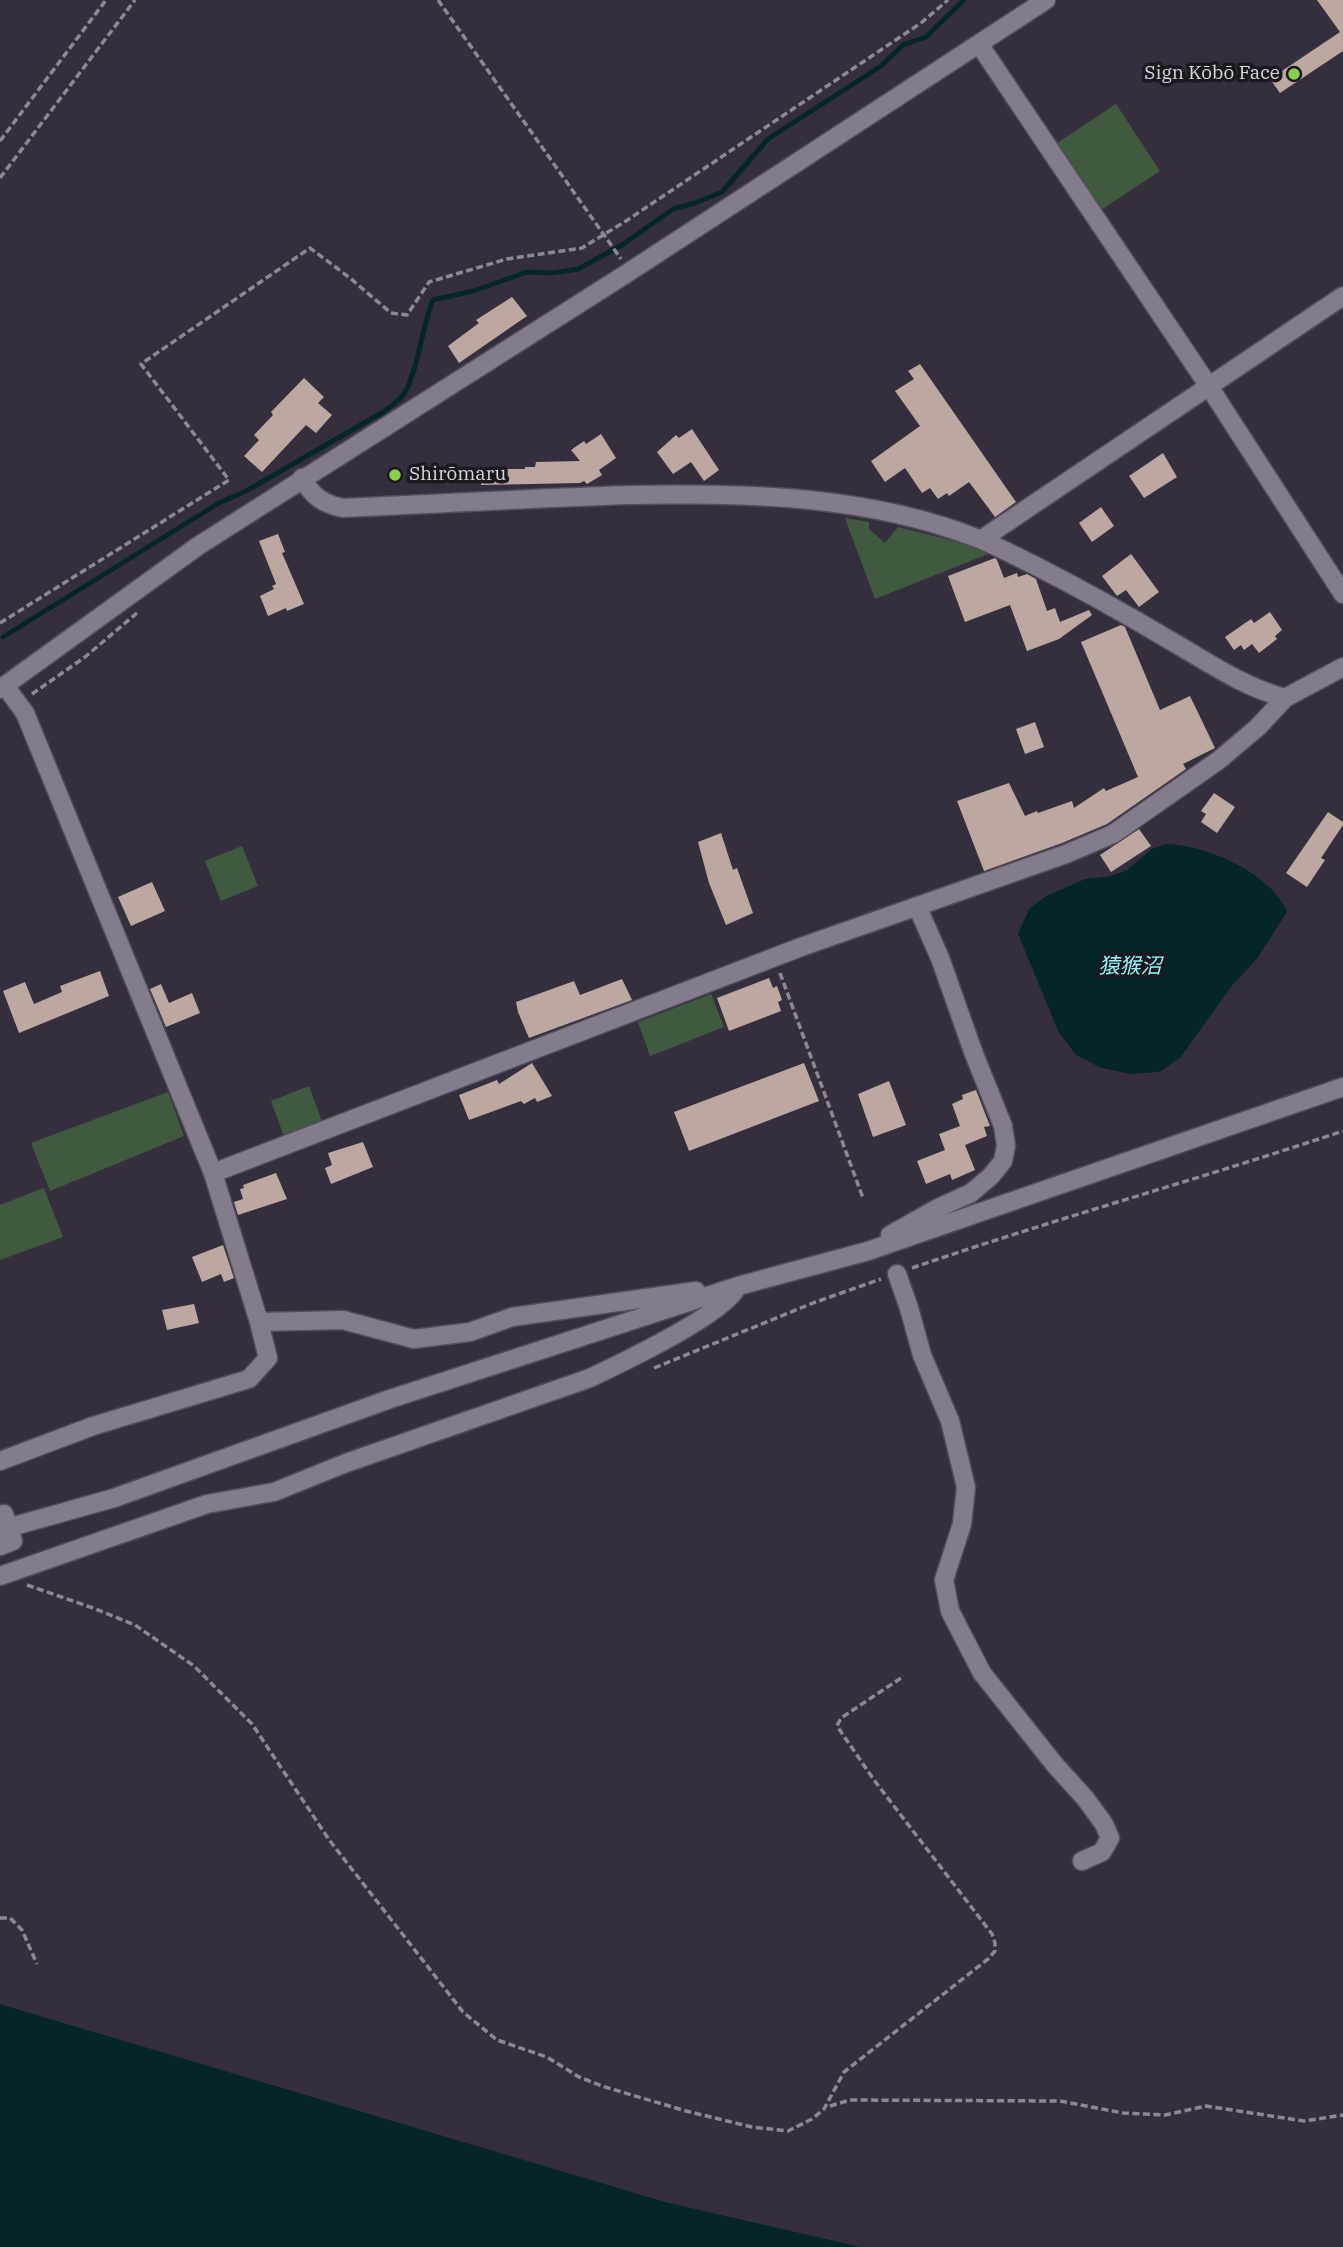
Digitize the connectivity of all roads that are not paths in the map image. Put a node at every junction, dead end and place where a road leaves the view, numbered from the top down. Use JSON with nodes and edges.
{"nodes":[{"id":1,"x":1046,"y":0,"type":"edge"},
{"id":2,"x":979,"y":44,"type":"junction"},
{"id":3,"x":1343,"y":296,"type":"edge"},
{"id":4,"x":1208,"y":386,"type":"junction"},
{"id":5,"x":302,"y":478,"type":"junction"},
{"id":6,"x":982,"y":540,"type":"junction"},
{"id":7,"x":1343,"y":594,"type":"edge"},
{"id":8,"x":1343,"y":667,"type":"edge"},
{"id":9,"x":2,"y":685,"type":"edge"},
{"id":10,"x":1285,"y":698,"type":"junction"},
{"id":11,"x":917,"y":906,"type":"junction"},
{"id":12,"x":1343,"y":1087,"type":"edge"},
{"id":13,"x":213,"y":1173,"type":"junction"},
{"id":14,"x":888,"y":1244,"type":"junction"},
{"id":15,"x":897,"y":1274,"type":"road end"},
{"id":16,"x":738,"y":1286,"type":"junction"},
{"id":17,"x":259,"y":1322,"type":"junction"},
{"id":18,"x":0,"y":1461,"type":"edge"},
{"id":19,"x":3,"y":1524,"type":"edge"},
{"id":20,"x":0,"y":1546,"type":"edge"},
{"id":21,"x":5,"y":1575,"type":"edge"},
{"id":22,"x":1082,"y":1861,"type":"dead end"}],
"edges":[{"from":1,"to":2,"type":"street"},
{"from":2,"to":4,"type":"street"},
{"from":2,"to":5,"type":"street"},
{"from":3,"to":4,"type":"street"},
{"from":4,"to":6,"type":"street"},
{"from":4,"to":7,"type":"street"},
{"from":5,"to":6,"type":"street"},
{"from":5,"to":9,"type":"street"},
{"from":6,"to":10,"type":"street"},
{"from":8,"to":10,"type":"street"},
{"from":9,"to":13,"type":"street"},
{"from":10,"to":11,"type":"street"},
{"from":11,"to":13,"type":"street"},
{"from":11,"to":14,"type":"street"},
{"from":12,"to":14,"type":"street"},
{"from":13,"to":17,"type":"street"},
{"from":14,"to":16,"type":"street"},
{"from":15,"to":22,"type":"street"},
{"from":16,"to":17,"type":"street"},
{"from":16,"to":19,"type":"street"},
{"from":16,"to":21,"type":"street"},
{"from":17,"to":18,"type":"street"},
{"from":19,"to":20,"type":"street"}]}
